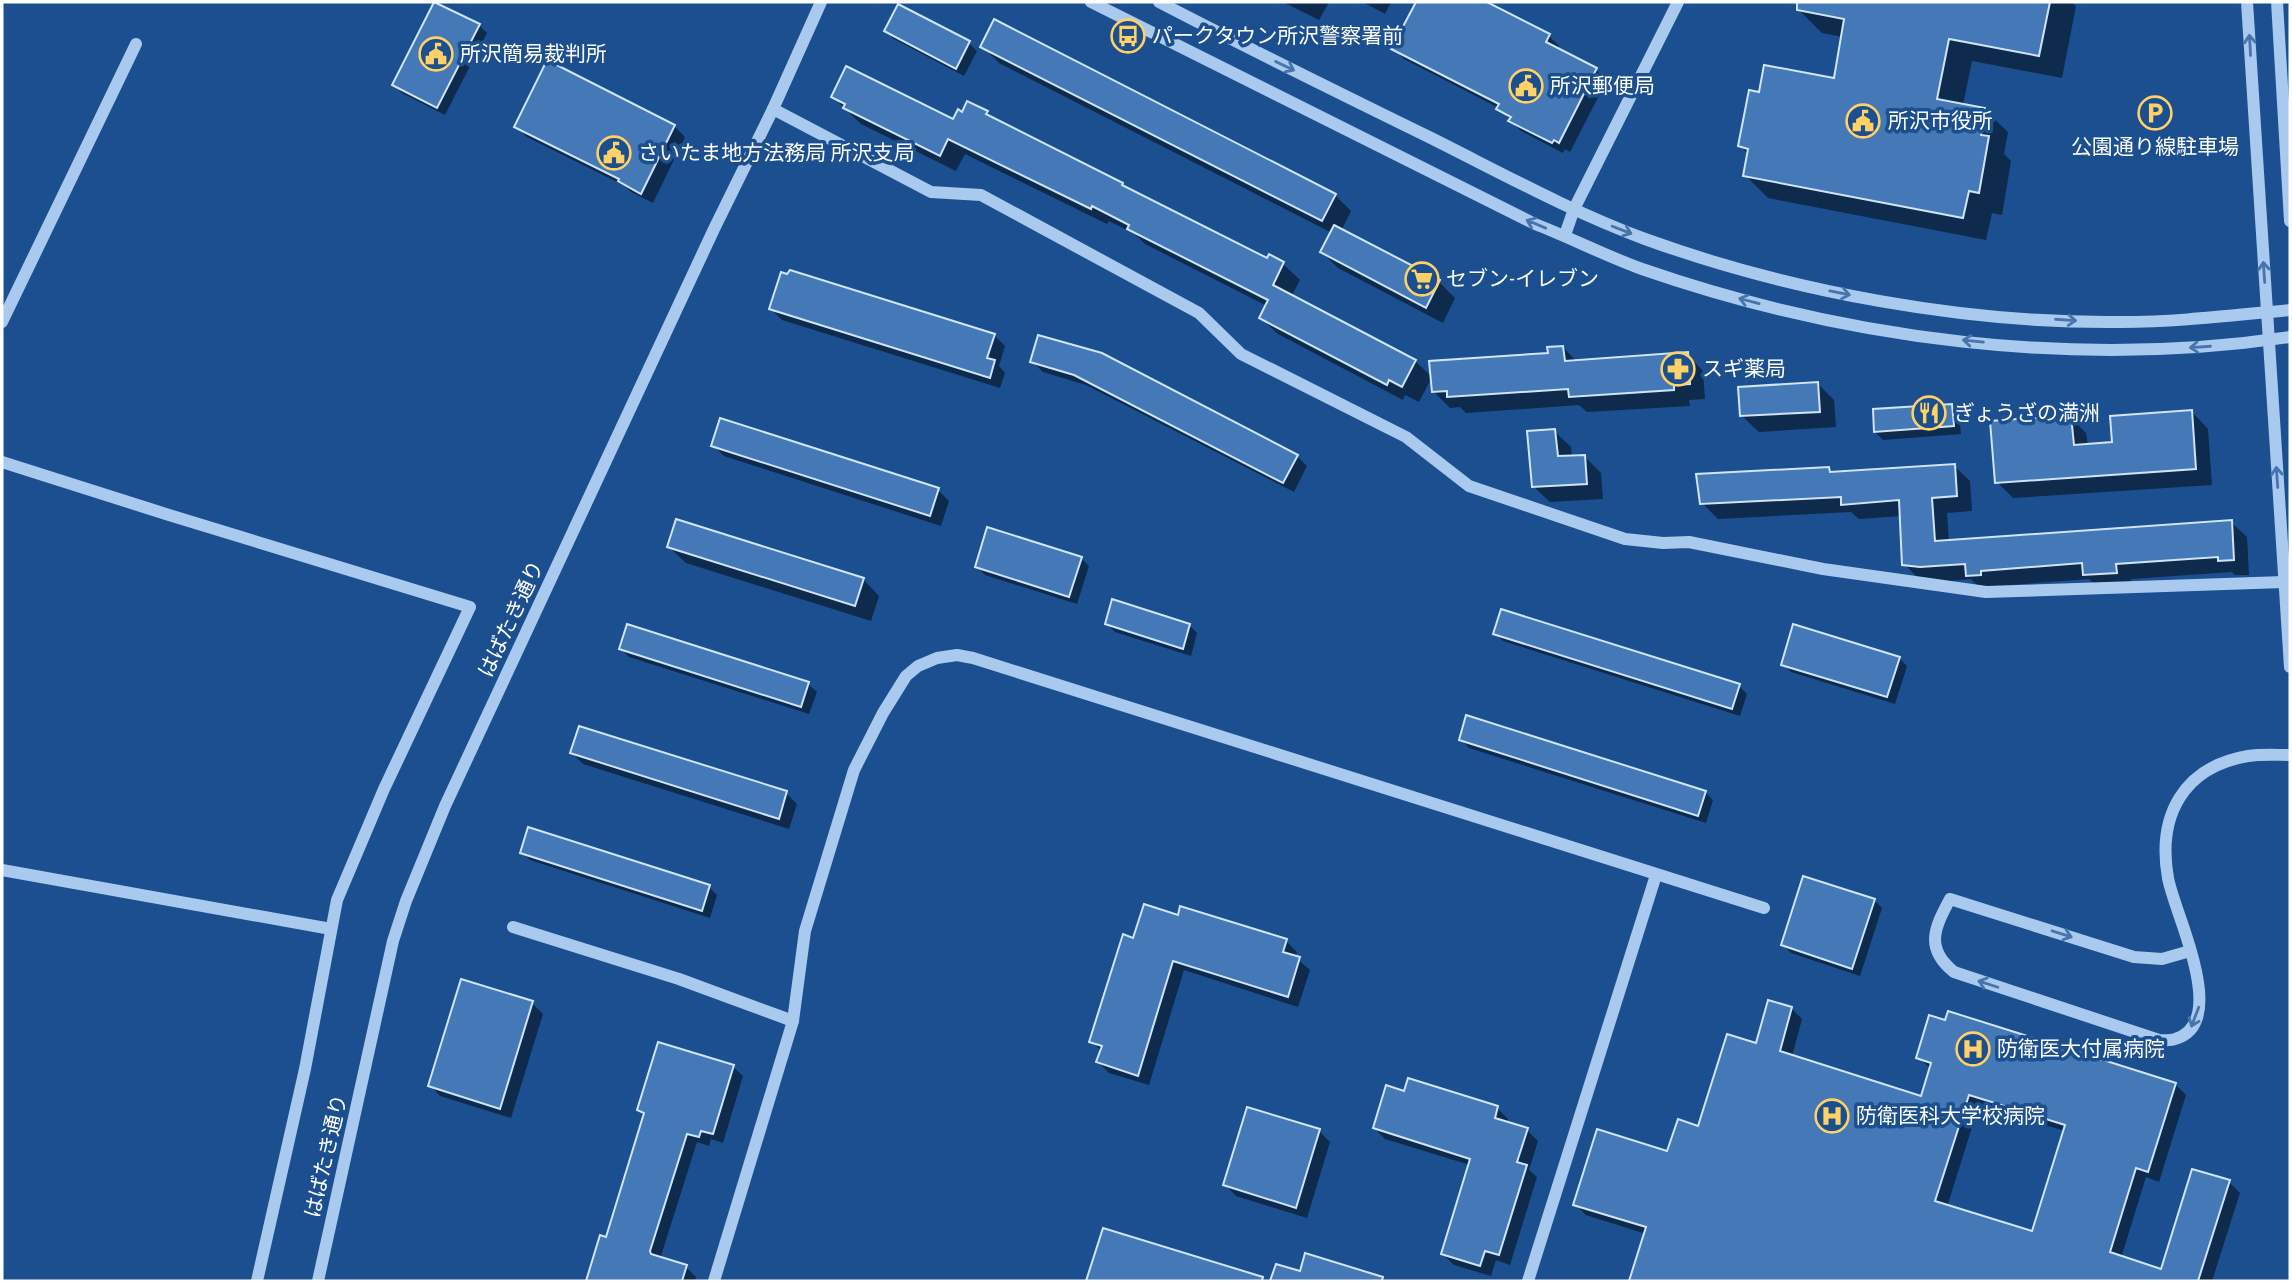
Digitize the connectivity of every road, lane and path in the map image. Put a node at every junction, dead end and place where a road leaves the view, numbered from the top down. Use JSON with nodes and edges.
{"nodes":[{"id":1,"x":821,"y":2,"type":"edge"},
{"id":2,"x":1091,"y":2,"type":"edge"},
{"id":3,"x":1159,"y":2,"type":"edge"},
{"id":4,"x":1678,"y":2,"type":"edge"},
{"id":5,"x":2247,"y":2,"type":"edge"},
{"id":6,"x":2277,"y":2,"type":"edge"},
{"id":7,"x":136,"y":44,"type":"dead end"},
{"id":8,"x":773,"y":109,"type":"junction"},
{"id":9,"x":1574,"y":209,"type":"junction"},
{"id":10,"x":2290,"y":221,"type":"edge"},
{"id":11,"x":1565,"y":235,"type":"junction"},
{"id":12,"x":2290,"y":310,"type":"edge"},
{"id":13,"x":2266,"y":312,"type":"junction"},
{"id":14,"x":2,"y":321,"type":"edge"},
{"id":15,"x":2290,"y":337,"type":"edge"},
{"id":16,"x":2268,"y":340,"type":"junction"},
{"id":17,"x":2,"y":462,"type":"edge"},
{"id":18,"x":2284,"y":582,"type":"junction"},
{"id":19,"x":2290,"y":667,"type":"edge"},
{"id":20,"x":2290,"y":755,"type":"edge"},
{"id":21,"x":2,"y":870,"type":"edge"},
{"id":22,"x":1656,"y":875,"type":"junction"},
{"id":23,"x":1764,"y":908,"type":"dead end"},
{"id":24,"x":513,"y":927,"type":"dead end"},
{"id":25,"x":331,"y":929,"type":"junction"},
{"id":26,"x":2190,"y":951,"type":"junction"},
{"id":27,"x":793,"y":1021,"type":"junction"},
{"id":28,"x":257,"y":1281,"type":"edge"},
{"id":29,"x":317,"y":1281,"type":"edge"},
{"id":30,"x":714,"y":1281,"type":"edge"},
{"id":31,"x":1528,"y":1281,"type":"edge"}],
"edges":[{"from":1,"to":8,"type":"street","name":"はばたき通り"},
{"from":11,"to":2,"type":"street","one_way":true},
{"from":3,"to":9,"type":"street","one_way":true},
{"from":4,"to":9,"type":"street"},
{"from":13,"to":5,"type":"street","one_way":true},
{"from":6,"to":10,"type":"street"},
{"from":7,"to":14,"type":"street"},
{"from":8,"to":18,"type":"street"},
{"from":8,"to":29,"type":"street","name":"はばたき通り"},
{"from":9,"to":11,"type":"street"},
{"from":9,"to":13,"type":"street","one_way":true},
{"from":16,"to":11,"type":"street","one_way":true},
{"from":12,"to":13,"type":"street"},
{"from":13,"to":16,"type":"street"},
{"from":15,"to":16,"type":"street"},
{"from":18,"to":16,"type":"street","one_way":true},
{"from":17,"to":25,"type":"street"},
{"from":18,"to":19,"type":"street"},
{"from":20,"to":26,"type":"street"},
{"from":21,"to":25,"type":"street"},
{"from":22,"to":23,"type":"street"},
{"from":22,"to":27,"type":"street"},
{"from":22,"to":31,"type":"street"},
{"from":24,"to":27,"type":"street"},
{"from":25,"to":28,"type":"street"},
{"from":26,"to":26,"type":"street","one_way":true},
{"from":27,"to":30,"type":"street"}]}
